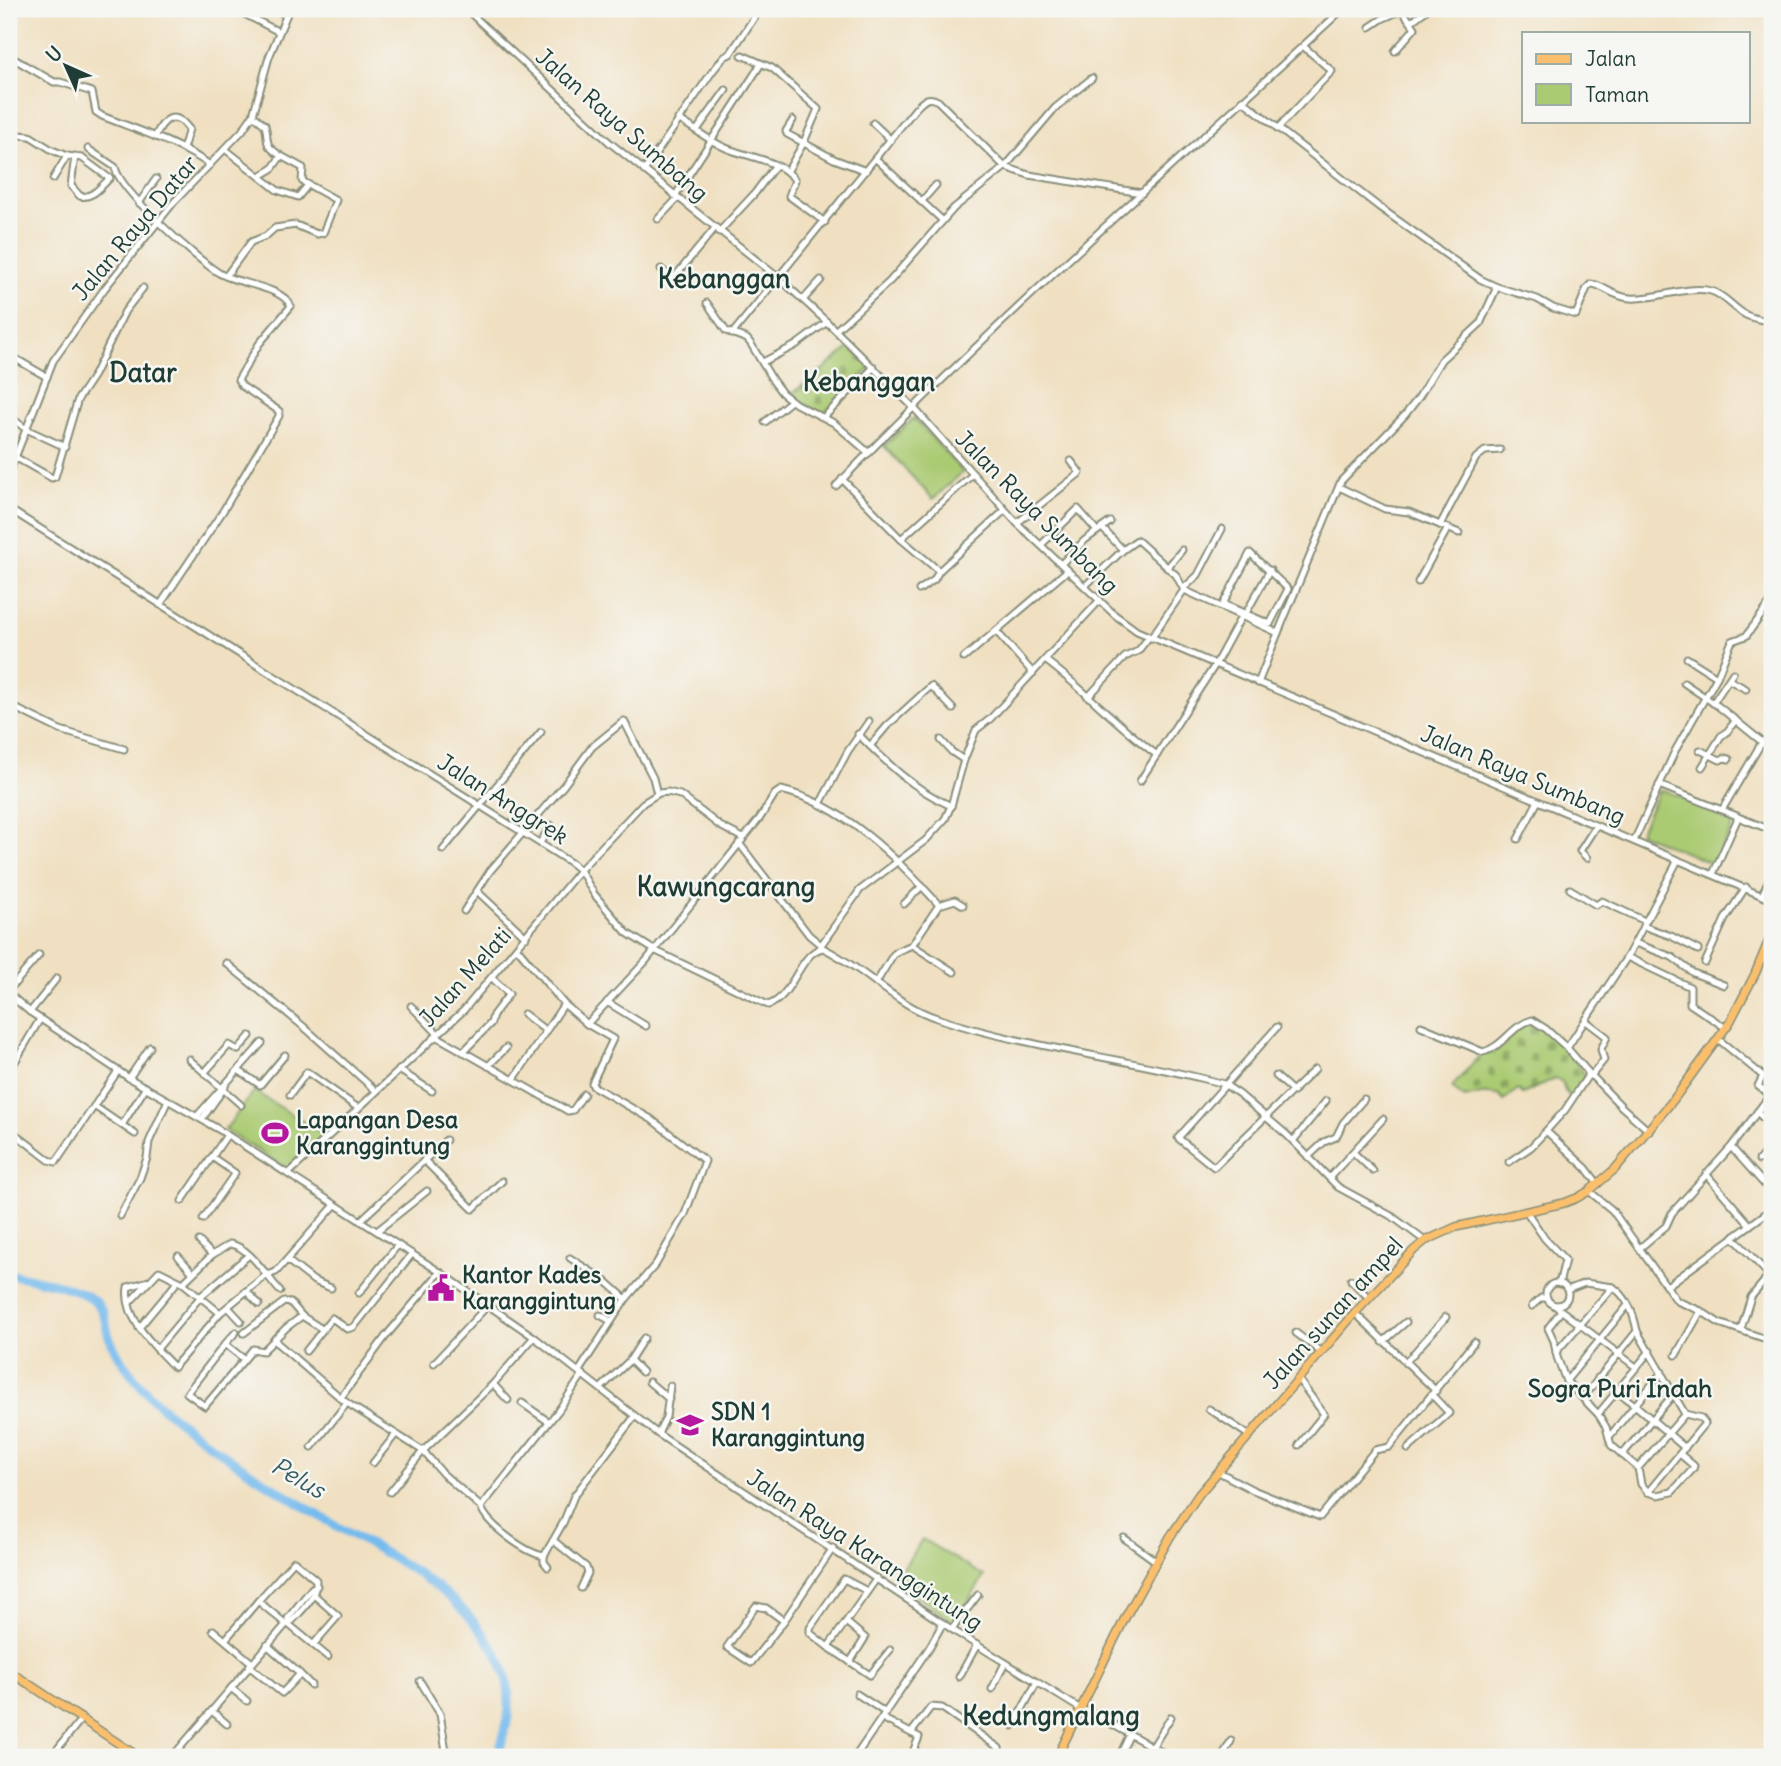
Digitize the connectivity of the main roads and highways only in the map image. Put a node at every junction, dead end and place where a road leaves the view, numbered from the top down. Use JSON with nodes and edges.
{"nodes":[{"id":1,"x":1772,"y":933,"type":"edge"},
{"id":2,"x":9,"y":1671,"type":"edge"},
{"id":3,"x":139,"y":1757,"type":"edge"},
{"id":4,"x":1057,"y":1757,"type":"edge"}],
"edges":[{"from":1,"to":4,"type":"main road","name":"Jalan sunan ampel"},
{"from":2,"to":3,"type":"main road"}]}
